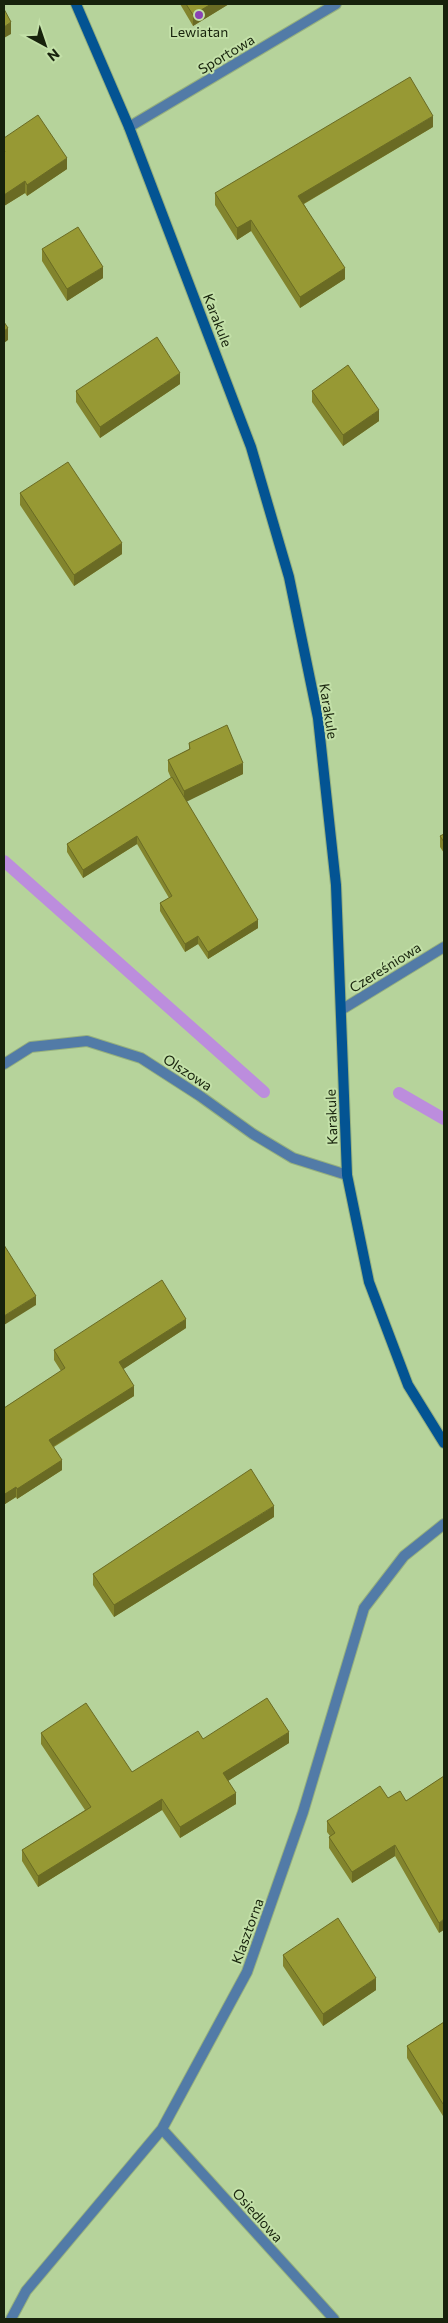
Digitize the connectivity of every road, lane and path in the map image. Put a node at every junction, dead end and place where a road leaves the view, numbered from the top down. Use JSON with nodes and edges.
{"nodes":[{"id":1,"x":76,"y":4,"type":"edge"},
{"id":2,"x":336,"y":4,"type":"edge"},
{"id":3,"x":129,"y":127,"type":"junction"},
{"id":4,"x":444,"y":947,"type":"edge"},
{"id":5,"x":341,"y":1010,"type":"junction"},
{"id":6,"x":4,"y":1064,"type":"edge"},
{"id":7,"x":347,"y":1175,"type":"junction"},
{"id":8,"x":444,"y":1443,"type":"edge"},
{"id":9,"x":444,"y":1524,"type":"edge"},
{"id":10,"x":162,"y":2129,"type":"junction"},
{"id":11,"x":11,"y":2319,"type":"edge"},
{"id":12,"x":334,"y":2319,"type":"edge"}],
"edges":[{"from":1,"to":3,"type":"street","name":"Karakule"},
{"from":2,"to":3,"type":"street","name":"Sportowa"},
{"from":3,"to":5,"type":"street","name":"Karakule"},
{"from":4,"to":5,"type":"street","name":"Czereśniowa"},
{"from":5,"to":7,"type":"street","name":"Karakule"},
{"from":6,"to":7,"type":"street","name":"Olszowa"},
{"from":7,"to":8,"type":"street","name":"Karakule"},
{"from":9,"to":10,"type":"street","name":"Klasztorna"},
{"from":10,"to":11,"type":"street","name":"Klasztorna"},
{"from":10,"to":12,"type":"street","name":"Osiedlowa"}]}
